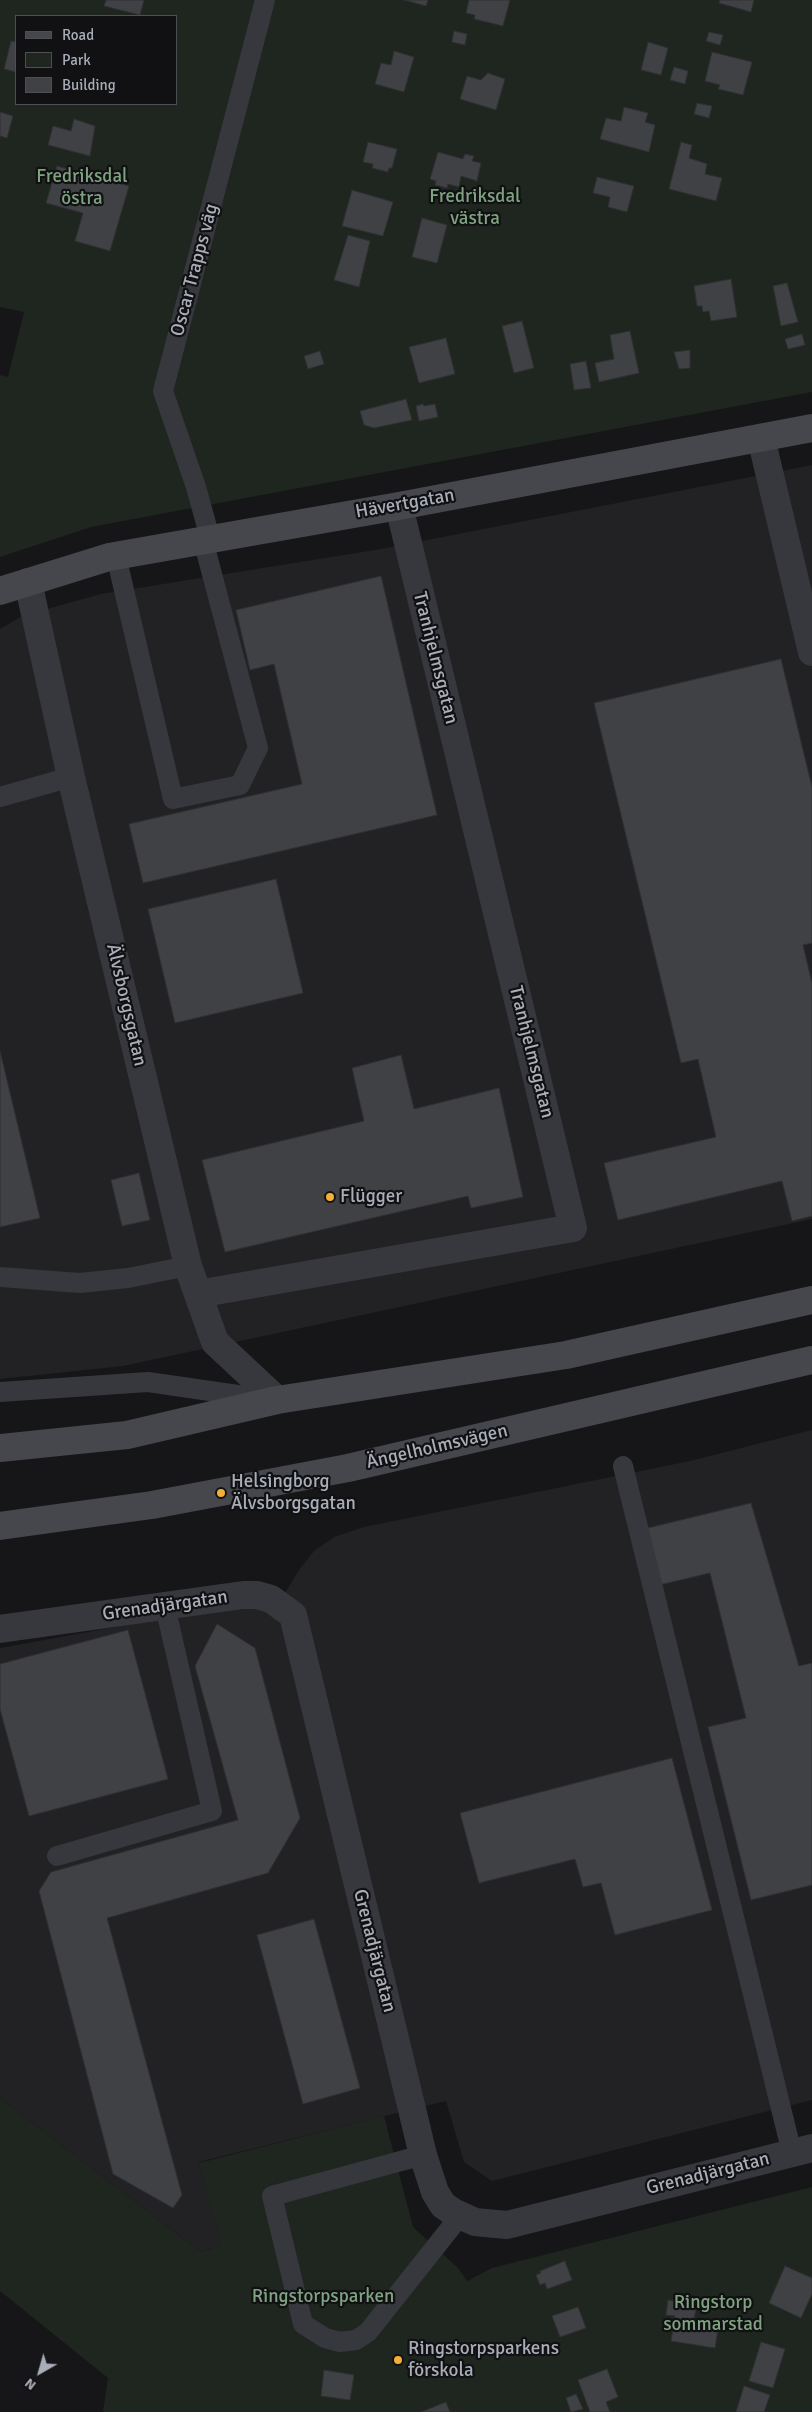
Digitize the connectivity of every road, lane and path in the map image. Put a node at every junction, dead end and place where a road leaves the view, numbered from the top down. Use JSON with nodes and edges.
{"nodes":[{"id":1,"x":265,"y":0,"type":"edge"},
{"id":2,"x":812,"y":428,"type":"edge"},
{"id":3,"x":761,"y":438,"type":"junction"},
{"id":4,"x":399,"y":506,"type":"junction"},
{"id":5,"x":206,"y":539,"type":"junction"},
{"id":6,"x":116,"y":556,"type":"junction"},
{"id":7,"x":28,"y":582,"type":"junction"},
{"id":8,"x":0,"y":591,"type":"edge"},
{"id":9,"x":812,"y":652,"type":"edge"},
{"id":10,"x":71,"y":777,"type":"junction"},
{"id":11,"x":0,"y":797,"type":"edge"},
{"id":12,"x":188,"y":1266,"type":"junction"},
{"id":13,"x":0,"y":1277,"type":"edge"},
{"id":14,"x":198,"y":1294,"type":"junction"},
{"id":15,"x":812,"y":1300,"type":"edge"},
{"id":16,"x":812,"y":1360,"type":"edge"},
{"id":17,"x":0,"y":1392,"type":"edge"},
{"id":18,"x":277,"y":1400,"type":"junction"},
{"id":19,"x":0,"y":1448,"type":"edge"},
{"id":20,"x":623,"y":1466,"type":"dead end"},
{"id":21,"x":0,"y":1526,"type":"edge"},
{"id":22,"x":165,"y":1606,"type":"junction"},
{"id":23,"x":0,"y":1629,"type":"edge"},
{"id":24,"x":57,"y":1856,"type":"dead end"},
{"id":25,"x":802,"y":2151,"type":"edge"},
{"id":26,"x":423,"y":2155,"type":"junction"},
{"id":27,"x":460,"y":2216,"type":"junction"}],
"edges":[{"from":1,"to":5,"type":"lane","name":"Oscar Trapps väg"},
{"from":2,"to":3,"type":"main road","name":"Hävertgatan"},
{"from":3,"to":4,"type":"main road","name":"Hävertgatan"},
{"from":3,"to":9,"type":"street"},
{"from":4,"to":5,"type":"main road","name":"Hävertgatan"},
{"from":4,"to":14,"type":"street","name":"Tranhjelmsgatan"},
{"from":5,"to":6,"type":"main road","name":"Hävertgatan"},
{"from":5,"to":6,"type":"lane","name":"Oscar Trapps väg"},
{"from":6,"to":7,"type":"main road","name":"Hävertgatan"},
{"from":7,"to":8,"type":"main road","name":"Hävertgatan"},
{"from":7,"to":10,"type":"street","name":"Älvsborgsgatan"},
{"from":10,"to":11,"type":"lane"},
{"from":10,"to":12,"type":"street","name":"Älvsborgsgatan"},
{"from":12,"to":13,"type":"lane"},
{"from":12,"to":14,"type":"street","name":"Älvsborgsgatan"},
{"from":14,"to":18,"type":"street","name":"Älvsborgsgatan"},
{"from":15,"to":18,"type":"main road"},
{"from":16,"to":21,"type":"main road","name":"Ängelholmsvägen"},
{"from":17,"to":18,"type":"lane"},
{"from":18,"to":19,"type":"main road"},
{"from":20,"to":25,"type":"lane"},
{"from":22,"to":23,"type":"street","name":"Grenadjärgatan"},
{"from":22,"to":24,"type":"lane"},
{"from":22,"to":26,"type":"street","name":"Grenadjärgatan"},
{"from":25,"to":27,"type":"street","name":"Grenadjärgatan"},
{"from":26,"to":27,"type":"street","name":"Grenadjärgatan"},
{"from":26,"to":27,"type":"lane"}]}
